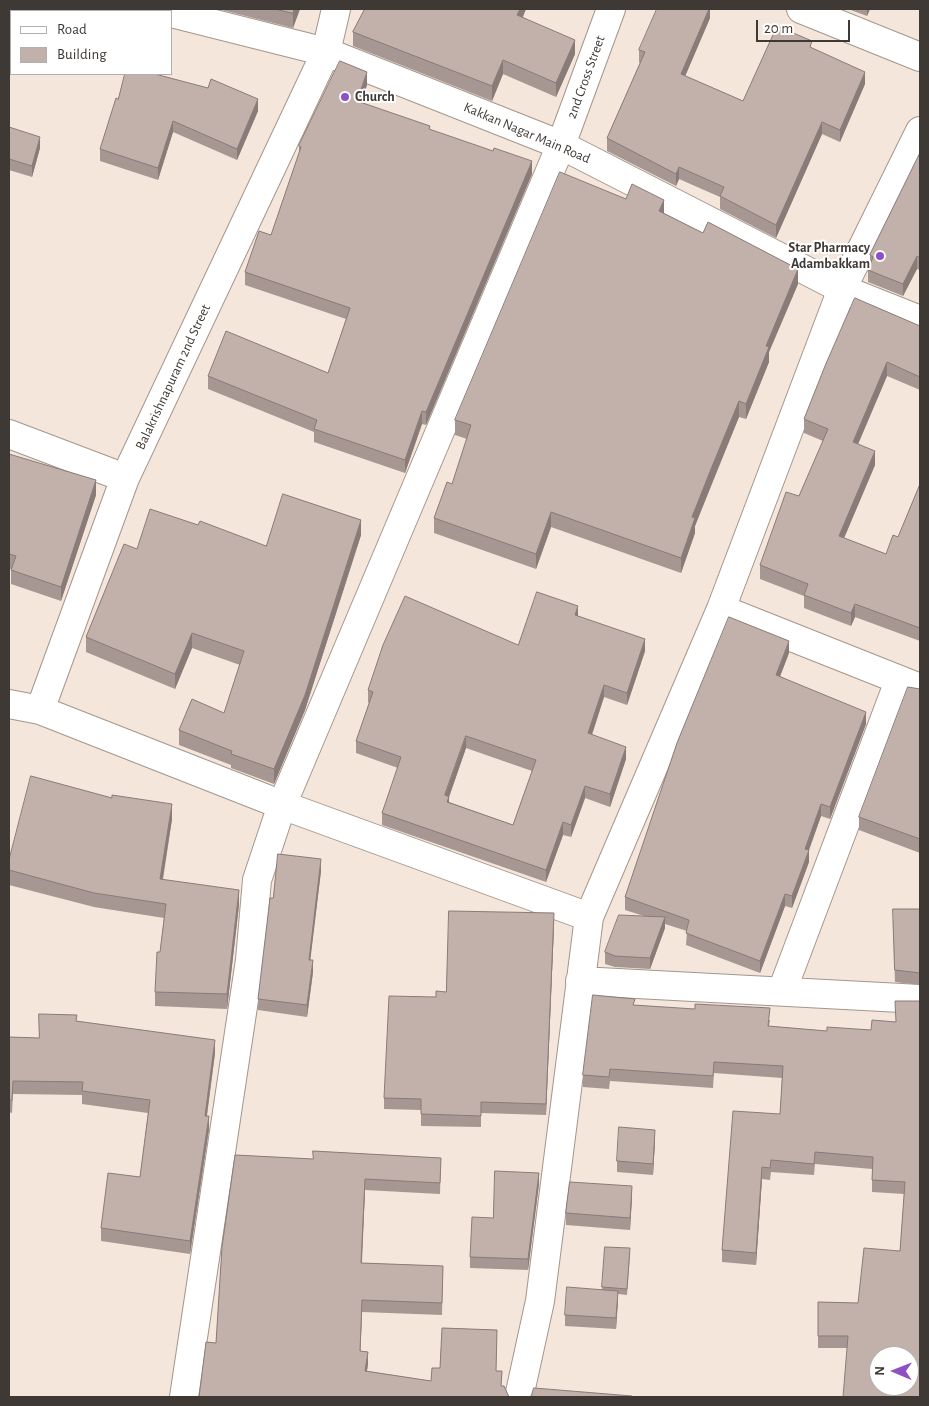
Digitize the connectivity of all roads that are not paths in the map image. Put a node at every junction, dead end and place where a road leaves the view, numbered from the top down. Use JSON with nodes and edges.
{"nodes":[{"id":1,"x":336,"y":9,"type":"edge"},
{"id":2,"x":611,"y":9,"type":"edge"},
{"id":3,"x":801,"y":9,"type":"edge"},
{"id":4,"x":172,"y":13,"type":"edge"},
{"id":5,"x":326,"y":52,"type":"junction"},
{"id":6,"x":920,"y":57,"type":"edge"},
{"id":7,"x":920,"y":131,"type":"edge"},
{"id":8,"x":562,"y":145,"type":"junction"},
{"id":9,"x":842,"y":289,"type":"junction"},
{"id":10,"x":920,"y":320,"type":"edge"},
{"id":11,"x":9,"y":434,"type":"edge"},
{"id":12,"x":125,"y":478,"type":"junction"},
{"id":13,"x":721,"y":609,"type":"junction"},
{"id":14,"x":910,"y":684,"type":"edge"},
{"id":15,"x":9,"y":704,"type":"edge"},
{"id":16,"x":40,"y":710,"type":"junction"},
{"id":17,"x":282,"y":805,"type":"junction"},
{"id":18,"x":589,"y":916,"type":"junction"},
{"id":19,"x":580,"y":981,"type":"junction"},
{"id":20,"x":782,"y":992,"type":"junction"},
{"id":21,"x":920,"y":999,"type":"edge"},
{"id":22,"x":184,"y":1397,"type":"edge"},
{"id":23,"x":519,"y":1397,"type":"edge"}],
"edges":[{"from":1,"to":5,"type":"street","name":"Balakrishnapuram 2nd Street"},
{"from":2,"to":8,"type":"street","name":"2nd Cross Street"},
{"from":3,"to":6,"type":"street"},
{"from":4,"to":5,"type":"street","name":"Kakkan Nagar Main Road"},
{"from":5,"to":8,"type":"street","name":"Kakkan Nagar Main Road"},
{"from":5,"to":12,"type":"street","name":"Balakrishnapuram 2nd Street"},
{"from":7,"to":9,"type":"street"},
{"from":8,"to":9,"type":"street","name":"Kakkan Nagar Main Road"},
{"from":8,"to":17,"type":"street","name":"2nd Cross Street"},
{"from":9,"to":10,"type":"street","name":"Kakkan Nagar Main Road"},
{"from":9,"to":13,"type":"street"},
{"from":11,"to":12,"type":"street"},
{"from":12,"to":16,"type":"street","name":"Balakrishnapuram 2nd Street"},
{"from":13,"to":14,"type":"street"},
{"from":13,"to":18,"type":"street"},
{"from":14,"to":20,"type":"street"},
{"from":15,"to":16,"type":"street"},
{"from":16,"to":17,"type":"street"},
{"from":17,"to":18,"type":"street"},
{"from":17,"to":22,"type":"street","name":"2nd Cross Street"},
{"from":18,"to":19,"type":"street"},
{"from":19,"to":20,"type":"street"},
{"from":19,"to":23,"type":"street"},
{"from":20,"to":21,"type":"street"}]}
